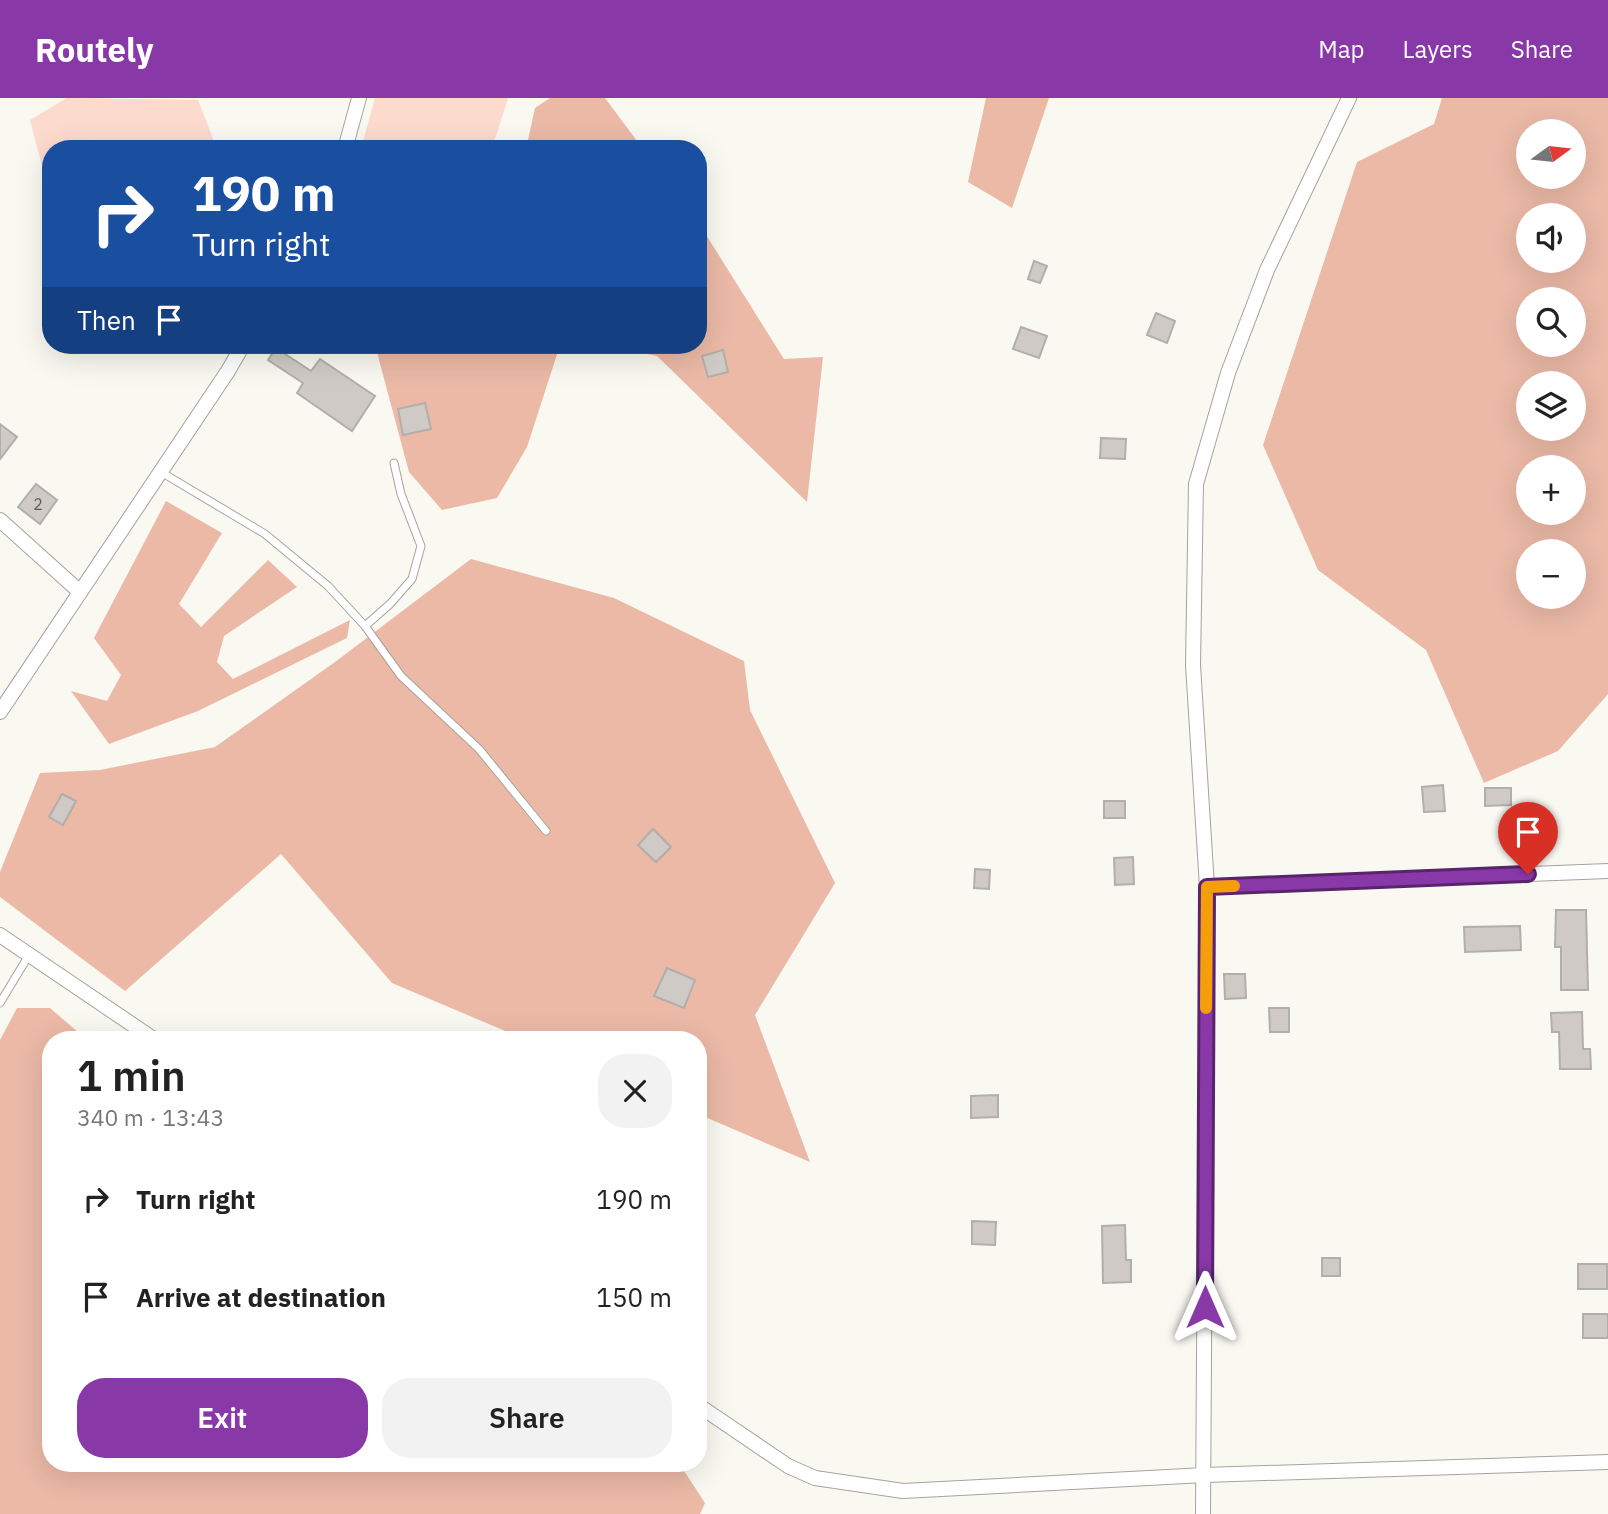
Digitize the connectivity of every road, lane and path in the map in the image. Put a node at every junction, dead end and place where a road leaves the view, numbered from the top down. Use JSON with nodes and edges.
{"nodes":[{"id":1,"x":359,"y":98,"type":"edge"},
{"id":2,"x":1349,"y":98,"type":"edge"},
{"id":3,"x":347,"y":140,"type":"edge"},
{"id":4,"x":237,"y":354,"type":"edge"},
{"id":5,"x":394,"y":463,"type":"dead end"},
{"id":6,"x":160,"y":471,"type":"junction"},
{"id":7,"x":0,"y":520,"type":"edge"},
{"id":8,"x":80,"y":592,"type":"junction"},
{"id":9,"x":365,"y":626,"type":"junction"},
{"id":10,"x":0,"y":712,"type":"edge"},
{"id":11,"x":546,"y":831,"type":"dead end"},
{"id":12,"x":1608,"y":871,"type":"edge"},
{"id":13,"x":1207,"y":887,"type":"junction"},
{"id":14,"x":0,"y":935,"type":"edge"},
{"id":15,"x":29,"y":955,"type":"junction"},
{"id":16,"x":0,"y":1003,"type":"edge"},
{"id":17,"x":142,"y":1031,"type":"edge"},
{"id":18,"x":707,"y":1411,"type":"edge"},
{"id":19,"x":1608,"y":1462,"type":"edge"},
{"id":20,"x":1205,"y":1475,"type":"junction"},
{"id":21,"x":1203,"y":1514,"type":"edge"}],
"edges":[{"from":1,"to":3,"type":"street"},
{"from":2,"to":13,"type":"street"},
{"from":4,"to":6,"type":"street"},
{"from":5,"to":9,"type":"lane"},
{"from":6,"to":8,"type":"street"},
{"from":6,"to":9,"type":"lane"},
{"from":7,"to":8,"type":"street"},
{"from":8,"to":10,"type":"street"},
{"from":9,"to":11,"type":"lane"},
{"from":12,"to":13,"type":"street"},
{"from":13,"to":20,"type":"street"},
{"from":14,"to":15,"type":"street"},
{"from":15,"to":16,"type":"lane"},
{"from":15,"to":17,"type":"street"},
{"from":18,"to":20,"type":"street"},
{"from":19,"to":20,"type":"street"},
{"from":20,"to":21,"type":"street"}]}
